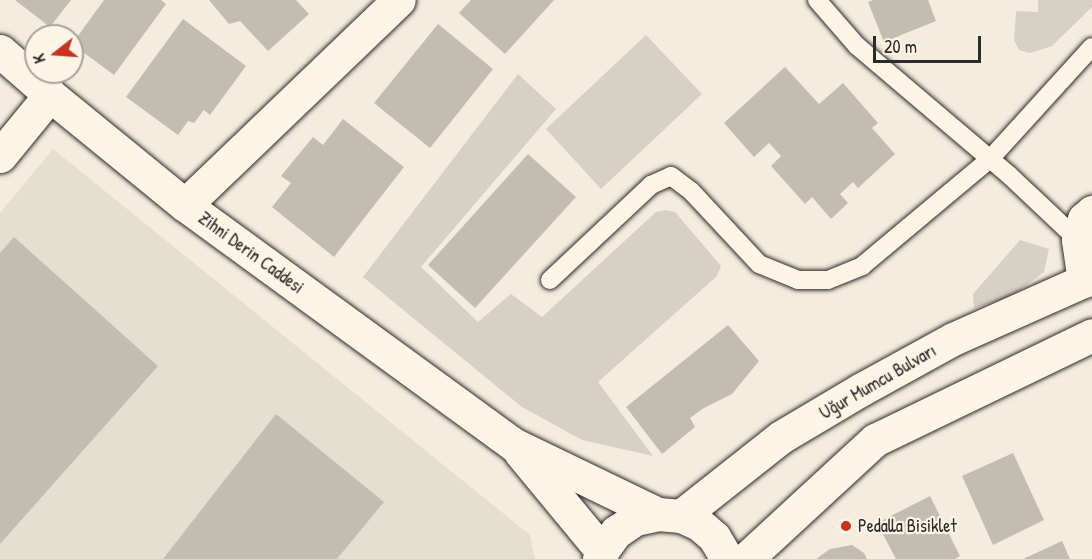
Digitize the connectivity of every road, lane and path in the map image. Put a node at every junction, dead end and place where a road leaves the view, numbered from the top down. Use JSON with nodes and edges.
{"nodes":[{"id":1,"x":399,"y":0,"type":"edge"},
{"id":2,"x":817,"y":0,"type":"edge"},
{"id":3,"x":1092,"y":47,"type":"edge"},
{"id":4,"x":0,"y":51,"type":"edge"},
{"id":5,"x":50,"y":95,"type":"junction"},
{"id":6,"x":0,"y":156,"type":"edge"},
{"id":7,"x":990,"y":159,"type":"junction"},
{"id":8,"x":185,"y":205,"type":"junction"},
{"id":9,"x":1085,"y":226,"type":"edge"},
{"id":10,"x":1088,"y":279,"type":"edge"},
{"id":11,"x":550,"y":280,"type":"dead end"},
{"id":12,"x":1092,"y":334,"type":"edge"},
{"id":13,"x":513,"y":444,"type":"junction"},
{"id":14,"x":670,"y":515,"type":"junction"},
{"id":15,"x":600,"y":555,"type":"edge"},
{"id":16,"x":727,"y":559,"type":"edge"},
{"id":17,"x":746,"y":559,"type":"edge"}],
"edges":[{"from":1,"to":8,"type":"main road"},
{"from":2,"to":7,"type":"lane"},
{"from":3,"to":7,"type":"lane"},
{"from":4,"to":5,"type":"main road","name":"Zihni Derin Caddesi"},
{"from":5,"to":6,"type":"main road"},
{"from":5,"to":8,"type":"main road","name":"Zihni Derin Caddesi"},
{"from":7,"to":9,"type":"lane"},
{"from":7,"to":11,"type":"lane"},
{"from":8,"to":13,"type":"main road","name":"Zihni Derin Caddesi"},
{"from":9,"to":10,"type":"main road"},
{"from":10,"to":14,"type":"main road","name":"Uğur Mumcu Bulvarı"},
{"from":12,"to":17,"type":"main road"},
{"from":13,"to":14,"type":"main road"},
{"from":13,"to":15,"type":"main road"},
{"from":14,"to":15,"type":"main road"},
{"from":14,"to":16,"type":"main road"}]}
